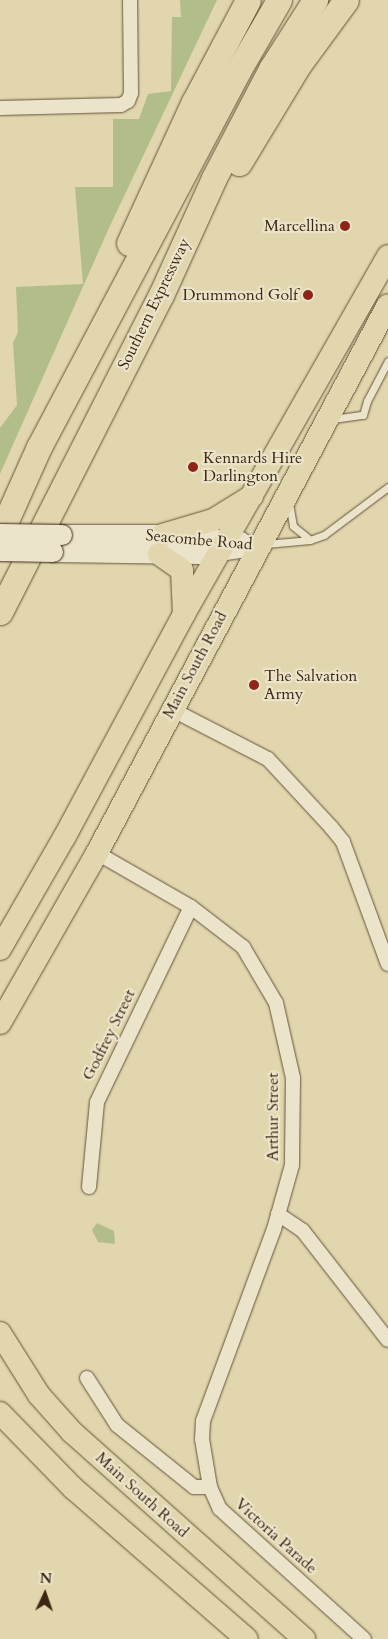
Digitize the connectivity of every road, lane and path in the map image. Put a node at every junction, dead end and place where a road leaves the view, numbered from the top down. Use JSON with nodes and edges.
{"nodes":[{"id":1,"x":130,"y":0,"type":"edge"},
{"id":2,"x":248,"y":0,"type":"edge"},
{"id":3,"x":279,"y":0,"type":"edge"},
{"id":4,"x":315,"y":0,"type":"edge"},
{"id":5,"x":346,"y":0,"type":"edge"},
{"id":6,"x":0,"y":108,"type":"edge"},
{"id":7,"x":388,"y":256,"type":"edge"},
{"id":8,"x":161,"y":295,"type":"junction"},
{"id":9,"x":388,"y":306,"type":"edge"},
{"id":10,"x":388,"y":361,"type":"edge"},
{"id":11,"x":327,"y":420,"type":"junction"},
{"id":12,"x":39,"y":447,"type":"junction"},
{"id":13,"x":388,"y":487,"type":"edge"},
{"id":14,"x":288,"y":493,"type":"junction"},
{"id":15,"x":253,"y":495,"type":"junction"},
{"id":16,"x":0,"y":534,"type":"edge"},
{"id":17,"x":310,"y":540,"type":"junction"},
{"id":18,"x":57,"y":543,"type":"junction"},
{"id":19,"x":161,"y":545,"type":"junction"},
{"id":20,"x":260,"y":545,"type":"junction"},
{"id":21,"x":225,"y":546,"type":"junction"},
{"id":22,"x":0,"y":551,"type":"edge"},
{"id":23,"x":0,"y":612,"type":"edge"},
{"id":24,"x":184,"y":614,"type":"junction"},
{"id":25,"x":171,"y":709,"type":"junction"},
{"id":26,"x":65,"y":836,"type":"junction"},
{"id":27,"x":97,"y":853,"type":"junction"},
{"id":28,"x":191,"y":907,"type":"junction"},
{"id":29,"x":0,"y":949,"type":"edge"},
{"id":30,"x":388,"y":964,"type":"edge"},
{"id":31,"x":0,"y":1022,"type":"edge"},
{"id":32,"x":89,"y":1187,"type":"dead end"},
{"id":33,"x":278,"y":1214,"type":"junction"},
{"id":34,"x":0,"y":1333,"type":"edge"},
{"id":35,"x":388,"y":1340,"type":"edge"},
{"id":36,"x":87,"y":1378,"type":"dead end"},
{"id":37,"x":0,"y":1413,"type":"edge"},
{"id":38,"x":210,"y":1486,"type":"junction"},
{"id":39,"x":246,"y":1639,"type":"edge"},
{"id":40,"x":304,"y":1639,"type":"edge"},
{"id":41,"x":364,"y":1639,"type":"edge"}],
"edges":[{"from":1,"to":6,"type":"street"},
{"from":2,"to":12,"type":"highway"},
{"from":3,"to":12,"type":"highway","name":"Southern Expressway"},
{"from":4,"to":8,"type":"highway","name":"Southern Expressway"},
{"from":5,"to":8,"type":"highway"},
{"from":7,"to":15,"type":"highway","name":"Main South Road"},
{"from":8,"to":23,"type":"highway","name":"Southern Expressway"},
{"from":9,"to":11,"type":"highway","name":"Main South Road"},
{"from":10,"to":11,"type":"lane"},
{"from":11,"to":14,"type":"highway","name":"Main South Road"},
{"from":12,"to":16,"type":"highway","name":"Southern Expressway"},
{"from":13,"to":17,"type":"lane"},
{"from":14,"to":17,"type":"lane"},
{"from":14,"to":20,"type":"highway","name":"Main South Road"},
{"from":15,"to":19,"type":"highway"},
{"from":15,"to":21,"type":"highway","name":"Main South Road"},
{"from":16,"to":18,"type":"main road","name":"Seacombe Road","bridge":true},
{"from":17,"to":20,"type":"lane"},
{"from":18,"to":19,"type":"main road","name":"Seacombe Road"},
{"from":18,"to":22,"type":"main road","name":"Seacombe Road","bridge":true},
{"from":19,"to":21,"type":"main road","name":"Seacombe Road"},
{"from":19,"to":24,"type":"highway"},
{"from":20,"to":21,"type":"main road","name":"Seacombe Road"},
{"from":20,"to":25,"type":"highway","name":"Main South Road"},
{"from":21,"to":24,"type":"highway","name":"Main South Road"},
{"from":24,"to":26,"type":"highway","name":"Main South Road"},
{"from":25,"to":27,"type":"highway","name":"Main South Road"},
{"from":25,"to":30,"type":"street"},
{"from":26,"to":27,"type":"highway"},
{"from":26,"to":29,"type":"highway","name":"Main South Road"},
{"from":27,"to":28,"type":"street","name":"Arthur Street"},
{"from":27,"to":31,"type":"highway","name":"Main South Road"},
{"from":28,"to":32,"type":"street","name":"Godfrey Street"},
{"from":28,"to":33,"type":"street","name":"Arthur Street"},
{"from":33,"to":35,"type":"street"},
{"from":33,"to":38,"type":"street","name":"Arthur Street"},
{"from":34,"to":40,"type":"highway","name":"Main South Road"},
{"from":36,"to":38,"type":"street"},
{"from":37,"to":39,"type":"highway"},
{"from":38,"to":41,"type":"street","name":"Victoria Parade"}]}
